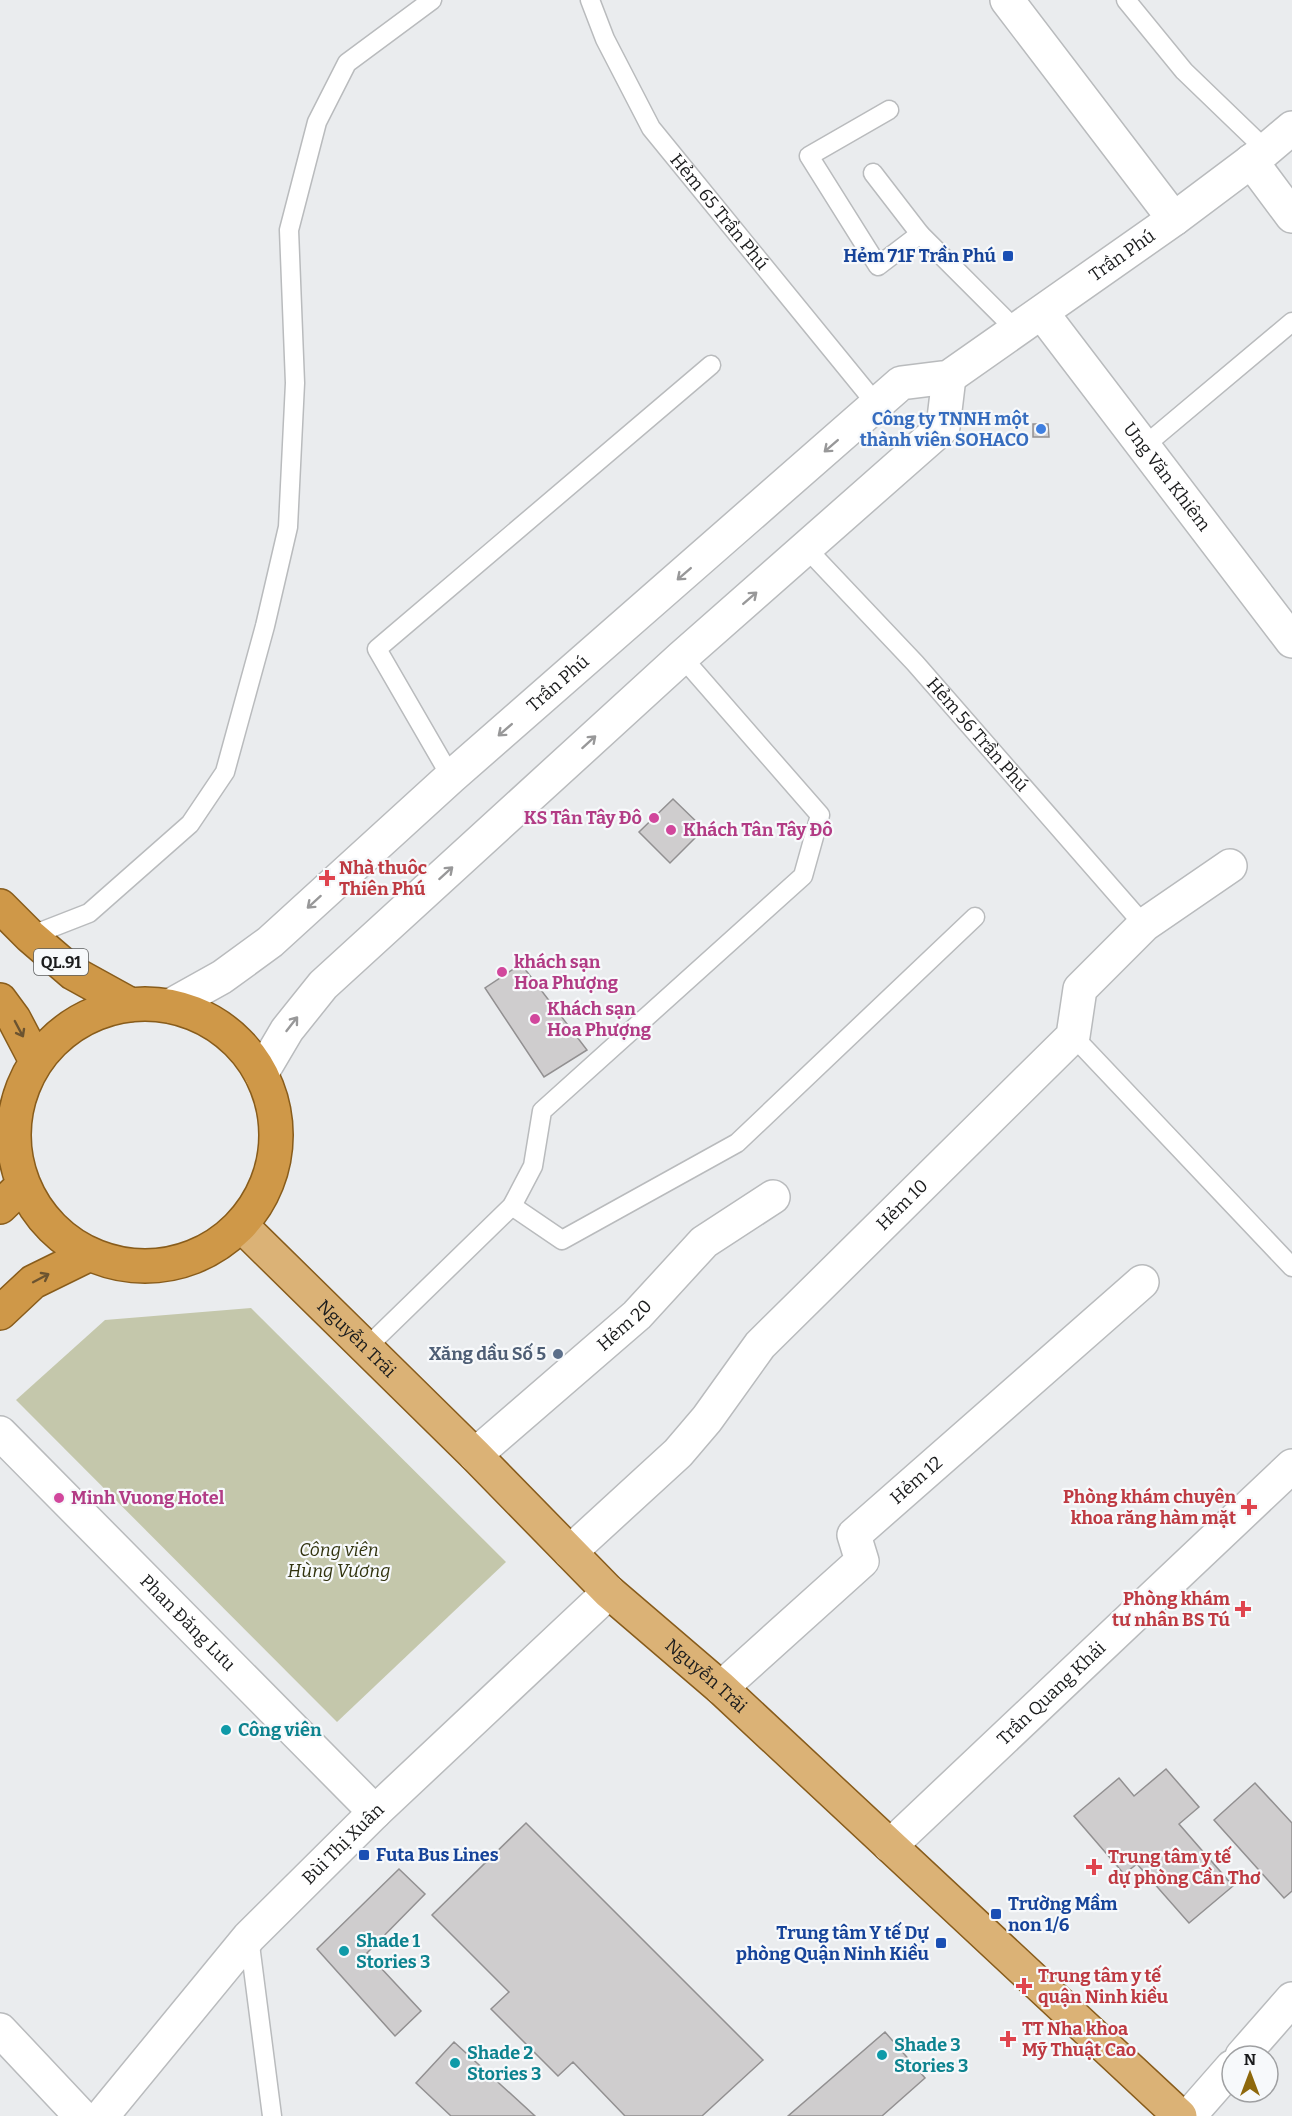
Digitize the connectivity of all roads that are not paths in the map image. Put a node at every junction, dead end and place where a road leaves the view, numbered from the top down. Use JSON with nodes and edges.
{"nodes":[{"id":1,"x":432,"y":0,"type":"edge"},
{"id":2,"x":590,"y":0,"type":"edge"},
{"id":3,"x":1007,"y":0,"type":"edge"},
{"id":4,"x":1126,"y":0,"type":"edge"},
{"id":5,"x":889,"y":110,"type":"dead end"},
{"id":6,"x":1292,"y":128,"type":"edge"},
{"id":7,"x":1258,"y":156,"type":"junction"},
{"id":8,"x":873,"y":173,"type":"dead end"},
{"id":9,"x":1292,"y":216,"type":"edge"},
{"id":10,"x":1174,"y":219,"type":"junction"},
{"id":11,"x":920,"y":234,"type":"junction"},
{"id":12,"x":1029,"y":322,"type":"junction"},
{"id":13,"x":1292,"y":322,"type":"edge"},
{"id":14,"x":711,"y":365,"type":"dead end"},
{"id":15,"x":949,"y":377,"type":"junction"},
{"id":16,"x":877,"y":405,"type":"junction"},
{"id":17,"x":1143,"y":447,"type":"junction"},
{"id":18,"x":807,"y":549,"type":"junction"},
{"id":19,"x":1292,"y":641,"type":"edge"},
{"id":20,"x":682,"y":657,"type":"junction"},
{"id":21,"x":451,"y":777,"type":"junction"},
{"id":22,"x":1230,"y":866,"type":"dead end"},
{"id":23,"x":0,"y":906,"type":"edge"},
{"id":24,"x":975,"y":917,"type":"dead end"},
{"id":25,"x":1144,"y":925,"type":"junction"},
{"id":26,"x":30,"y":936,"type":"junction"},
{"id":27,"x":0,"y":999,"type":"edge"},
{"id":28,"x":131,"y":1005,"type":"junction"},
{"id":29,"x":170,"y":1006,"type":"junction"},
{"id":30,"x":1072,"y":1036,"type":"junction"},
{"id":31,"x":36,"y":1061,"type":"junction"},
{"id":32,"x":261,"y":1074,"type":"junction"},
{"id":33,"x":11,"y":1196,"type":"edge"},
{"id":34,"x":773,"y":1197,"type":"dead end"},
{"id":35,"x":512,"y":1206,"type":"junction"},
{"id":36,"x":241,"y":1225,"type":"junction"},
{"id":37,"x":90,"y":1254,"type":"junction"},
{"id":38,"x":1292,"y":1267,"type":"edge"},
{"id":39,"x":1142,"y":1282,"type":"dead end"},
{"id":40,"x":0,"y":1313,"type":"edge"},
{"id":41,"x":366,"y":1348,"type":"junction"},
{"id":42,"x":0,"y":1433,"type":"edge"},
{"id":43,"x":475,"y":1455,"type":"junction"},
{"id":44,"x":1292,"y":1466,"type":"edge"},
{"id":45,"x":570,"y":1552,"type":"junction"},
{"id":46,"x":609,"y":1592,"type":"junction"},
{"id":47,"x":722,"y":1688,"type":"junction"},
{"id":48,"x":375,"y":1812,"type":"junction"},
{"id":49,"x":890,"y":1846,"type":"junction"},
{"id":50,"x":249,"y":1937,"type":"junction"},
{"id":51,"x":1292,"y":1999,"type":"edge"},
{"id":52,"x":0,"y":2030,"type":"edge"},
{"id":53,"x":1253,"y":2044,"type":"edge"},
{"id":54,"x":1220,"y":2081,"type":"edge"},
{"id":55,"x":81,"y":2116,"type":"edge"},
{"id":56,"x":102,"y":2116,"type":"edge"},
{"id":57,"x":272,"y":2116,"type":"edge"},
{"id":58,"x":1180,"y":2116,"type":"edge"},
{"id":59,"x":1189,"y":2116,"type":"edge"}],
"edges":[{"from":1,"to":26,"type":"lane"},
{"from":2,"to":16,"type":"lane","name":"Hẻm 65 Trần Phú"},
{"from":3,"to":10,"type":"street"},
{"from":4,"to":7,"type":"lane"},
{"from":5,"to":11,"type":"lane"},
{"from":6,"to":7,"type":"street","name":"Trần Phú"},
{"from":7,"to":9,"type":"street"},
{"from":7,"to":10,"type":"street","name":"Trần Phú"},
{"from":8,"to":11,"type":"lane"},
{"from":10,"to":12,"type":"street","name":"Trần Phú"},
{"from":11,"to":12,"type":"lane"},
{"from":12,"to":15,"type":"street","name":"Trần Phú"},
{"from":12,"to":17,"type":"street","name":"Ung Văn Khiêm"},
{"from":13,"to":17,"type":"lane"},
{"from":14,"to":21,"type":"lane"},
{"from":15,"to":16,"type":"street","name":"Trần Phú"},
{"from":15,"to":18,"type":"street"},
{"from":16,"to":21,"type":"street","name":"Trần Phú","one_way":true},
{"from":17,"to":19,"type":"street","name":"Ung Văn Khiêm"},
{"from":20,"to":18,"type":"street","one_way":true},
{"from":18,"to":25,"type":"lane","name":"Hẻm 56 Trần Phú"},
{"from":32,"to":20,"type":"street","one_way":true},
{"from":20,"to":35,"type":"lane"},
{"from":21,"to":29,"type":"street","name":"Trần Phú","one_way":true},
{"from":22,"to":25,"type":"street"},
{"from":23,"to":26,"type":"highway","number":"QL.91"},
{"from":24,"to":35,"type":"lane"},
{"from":25,"to":30,"type":"street"},
{"from":26,"to":28,"type":"highway","number":"QL.91"},
{"from":27,"to":31,"type":"highway","one_way":true},
{"from":28,"to":29,"type":"highway"},
{"from":28,"to":31,"type":"highway"},
{"from":29,"to":32,"type":"highway"},
{"from":30,"to":38,"type":"lane"},
{"from":30,"to":45,"type":"street","name":"Hẻm 10"},
{"from":31,"to":33,"type":"highway"},
{"from":32,"to":36,"type":"highway"},
{"from":33,"to":37,"type":"highway"},
{"from":34,"to":43,"type":"street","name":"Hẻm 20"},
{"from":35,"to":41,"type":"lane"},
{"from":36,"to":37,"type":"highway"},
{"from":36,"to":41,"type":"main road","name":"Nguyễn Trãi"},
{"from":40,"to":37,"type":"highway","one_way":true},
{"from":39,"to":47,"type":"street","name":"Hẻm 12"},
{"from":41,"to":43,"type":"main road","name":"Nguyễn Trãi"},
{"from":42,"to":48,"type":"street","name":"Phan Đăng Lưu"},
{"from":43,"to":45,"type":"main road","name":"Nguyễn Trãi"},
{"from":44,"to":49,"type":"street","name":"Trần Quang Khải"},
{"from":45,"to":46,"type":"main road","name":"Nguyễn Trãi"},
{"from":46,"to":47,"type":"main road","name":"Nguyễn Trãi"},
{"from":46,"to":48,"type":"street","name":"Bùi Thị Xuân"},
{"from":47,"to":49,"type":"main road","name":"Nguyễn Trãi"},
{"from":48,"to":50,"type":"street","name":"Bùi Thị Xuân"},
{"from":49,"to":58,"type":"main road","name":"Nguyễn Trãi"},
{"from":50,"to":56,"type":"street","name":"Bùi Thị Xuân"},
{"from":50,"to":57,"type":"lane"},
{"from":51,"to":53,"type":"street"},
{"from":52,"to":55,"type":"street"},
{"from":54,"to":59,"type":"street"}]}
